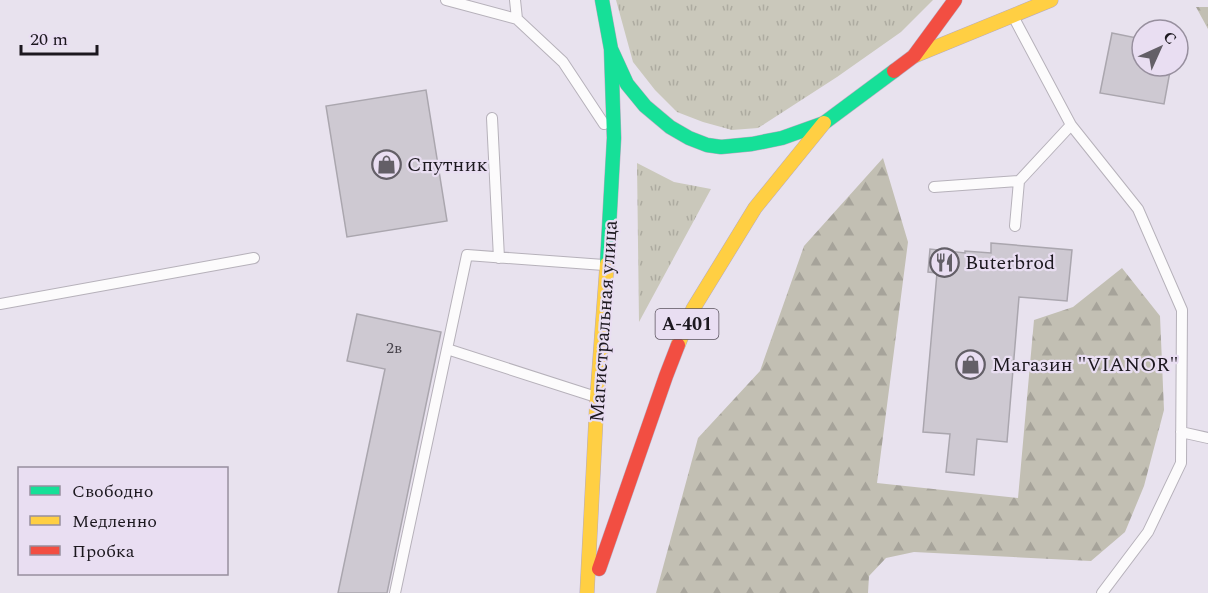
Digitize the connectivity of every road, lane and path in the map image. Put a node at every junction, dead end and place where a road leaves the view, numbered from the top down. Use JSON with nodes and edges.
{"nodes":[{"id":1,"x":446,"y":0,"type":"edge"},
{"id":2,"x":515,"y":0,"type":"edge"},
{"id":3,"x":602,"y":0,"type":"edge"},
{"id":4,"x":955,"y":0,"type":"edge"},
{"id":5,"x":1051,"y":0,"type":"edge"},
{"id":6,"x":1013,"y":15,"type":"junction"},
{"id":7,"x":517,"y":19,"type":"junction"},
{"id":8,"x":611,"y":49,"type":"junction"},
{"id":9,"x":914,"y":56,"type":"junction"},
{"id":10,"x":492,"y":118,"type":"dead end"},
{"id":11,"x":824,"y":123,"type":"junction"},
{"id":12,"x":1071,"y":125,"type":"junction"},
{"id":13,"x":614,"y":138,"type":"junction"},
{"id":14,"x":1019,"y":181,"type":"junction"},
{"id":15,"x":934,"y":187,"type":"dead end"},
{"id":16,"x":1016,"y":226,"type":"dead end"},
{"id":17,"x":254,"y":258,"type":"dead end"},
{"id":18,"x":499,"y":258,"type":"junction"},
{"id":19,"x":607,"y":266,"type":"junction"},
{"id":20,"x":0,"y":304,"type":"edge"},
{"id":21,"x":447,"y":349,"type":"junction"},
{"id":22,"x":597,"y":398,"type":"junction"},
{"id":23,"x":1181,"y":432,"type":"junction"},
{"id":24,"x":1208,"y":438,"type":"edge"},
{"id":25,"x":395,"y":593,"type":"edge"},
{"id":26,"x":588,"y":593,"type":"edge"},
{"id":27,"x":1102,"y":593,"type":"edge"}],
"edges":[{"from":1,"to":7,"type":"lane"},
{"from":2,"to":7,"type":"lane"},
{"from":3,"to":8,"type":"main road","number":"А-401"},
{"from":4,"to":9,"type":"main road","number":"А-401"},
{"from":5,"to":6,"type":"main road","number":"А-401"},
{"from":6,"to":9,"type":"main road","number":"А-401"},
{"from":6,"to":12,"type":"lane"},
{"from":7,"to":13,"type":"lane"},
{"from":8,"to":11,"type":"main road","number":"А-401"},
{"from":8,"to":13,"type":"main road","name":"Магистральная улица","number":"А-401"},
{"from":9,"to":11,"type":"main road","number":"А-401"},
{"from":10,"to":18,"type":"lane"},
{"from":11,"to":26,"type":"main road","name":"Магистральная улица","number":"А-401"},
{"from":12,"to":14,"type":"lane"},
{"from":12,"to":23,"type":"lane"},
{"from":13,"to":19,"type":"main road","name":"Магистральная улица","number":"А-401"},
{"from":14,"to":15,"type":"lane"},
{"from":14,"to":16,"type":"lane"},
{"from":17,"to":20,"type":"lane"},
{"from":18,"to":19,"type":"lane"},
{"from":18,"to":21,"type":"lane"},
{"from":19,"to":22,"type":"main road","name":"Магистральная улица","number":"А-401"},
{"from":21,"to":22,"type":"lane"},
{"from":21,"to":25,"type":"lane"},
{"from":22,"to":26,"type":"main road","name":"Магистральная улица","number":"А-401"},
{"from":23,"to":24,"type":"lane"},
{"from":23,"to":27,"type":"lane"}]}
